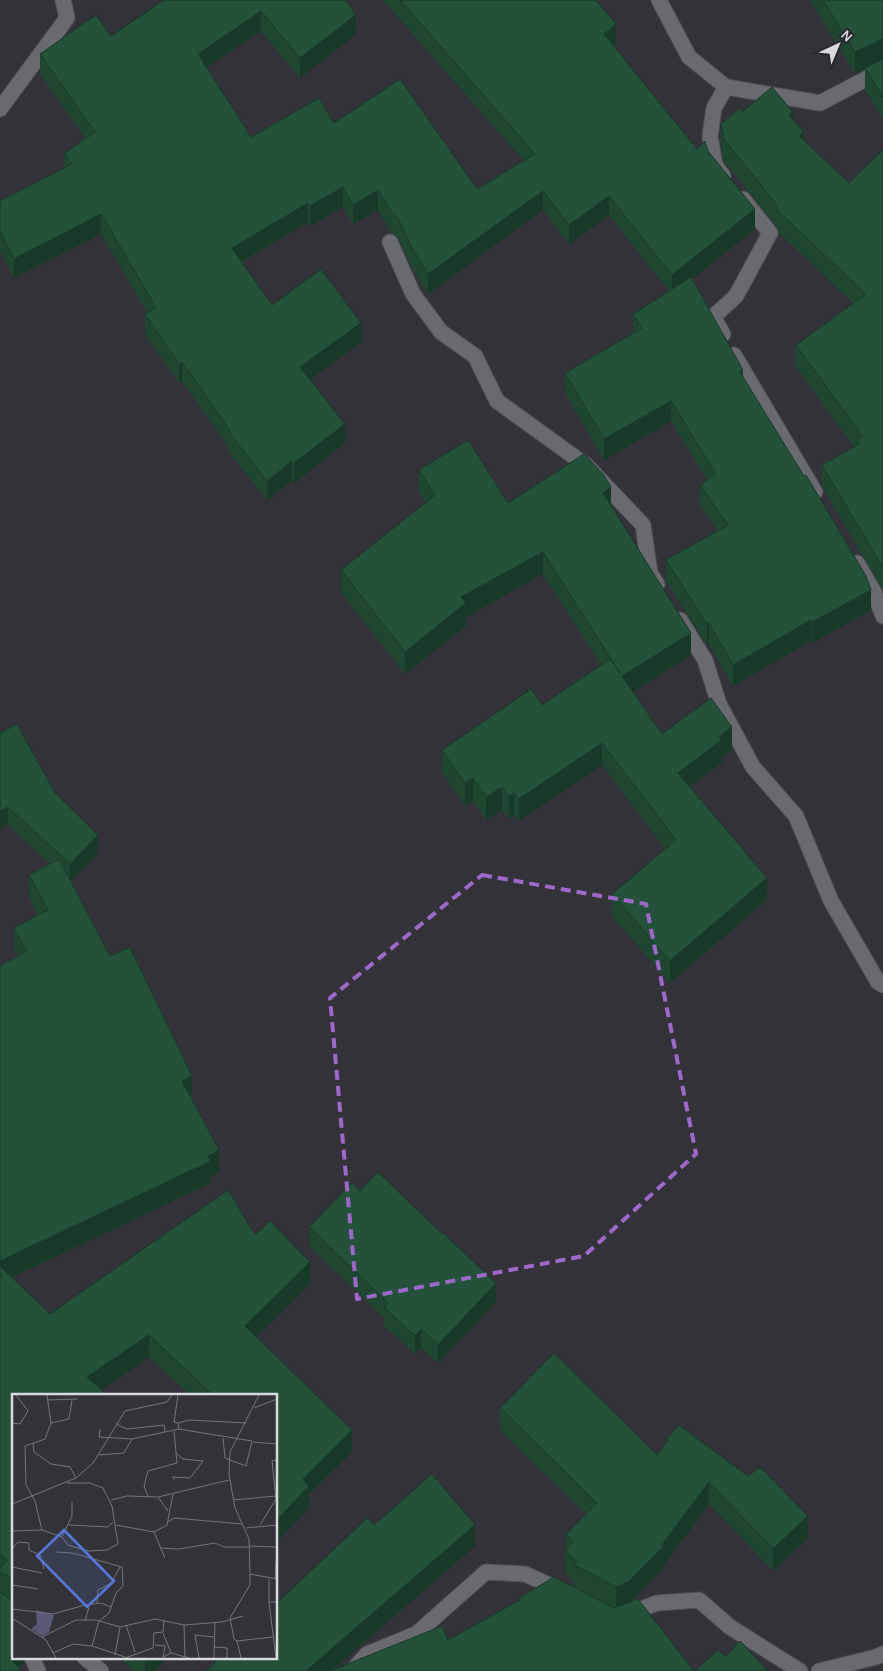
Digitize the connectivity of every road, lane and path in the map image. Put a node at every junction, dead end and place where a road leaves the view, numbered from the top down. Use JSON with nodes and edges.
{"nodes":[{"id":1,"x":63,"y":0,"type":"edge"},
{"id":2,"x":659,"y":0,"type":"edge"},
{"id":3,"x":883,"y":70,"type":"edge"},
{"id":4,"x":726,"y":87,"type":"junction"},
{"id":5,"x":0,"y":109,"type":"edge"},
{"id":6,"x":390,"y":242,"type":"dead end"},
{"id":7,"x":824,"y":508,"type":"edge"},
{"id":8,"x":849,"y":550,"type":"edge"},
{"id":9,"x":883,"y":616,"type":"edge"},
{"id":10,"x":883,"y":985,"type":"edge"},
{"id":11,"x":577,"y":1599,"type":"edge"},
{"id":12,"x":615,"y":1620,"type":"edge"},
{"id":13,"x":883,"y":1654,"type":"edge"},
{"id":14,"x":32,"y":1658,"type":"edge"},
{"id":15,"x":85,"y":1658,"type":"edge"},
{"id":16,"x":38,"y":1671,"type":"edge"},
{"id":17,"x":101,"y":1671,"type":"edge"},
{"id":18,"x":352,"y":1671,"type":"edge"},
{"id":19,"x":800,"y":1671,"type":"edge"},
{"id":20,"x":819,"y":1671,"type":"edge"}],
"edges":[{"from":1,"to":5,"type":"street"},
{"from":2,"to":4,"type":"street"},
{"from":3,"to":4,"type":"street"},
{"from":4,"to":7,"type":"street"},
{"from":6,"to":10,"type":"street"},
{"from":8,"to":9,"type":"street"},
{"from":11,"to":18,"type":"street"},
{"from":12,"to":19,"type":"street"},
{"from":13,"to":20,"type":"street"},
{"from":14,"to":16,"type":"street"},
{"from":15,"to":17,"type":"street"}]}
